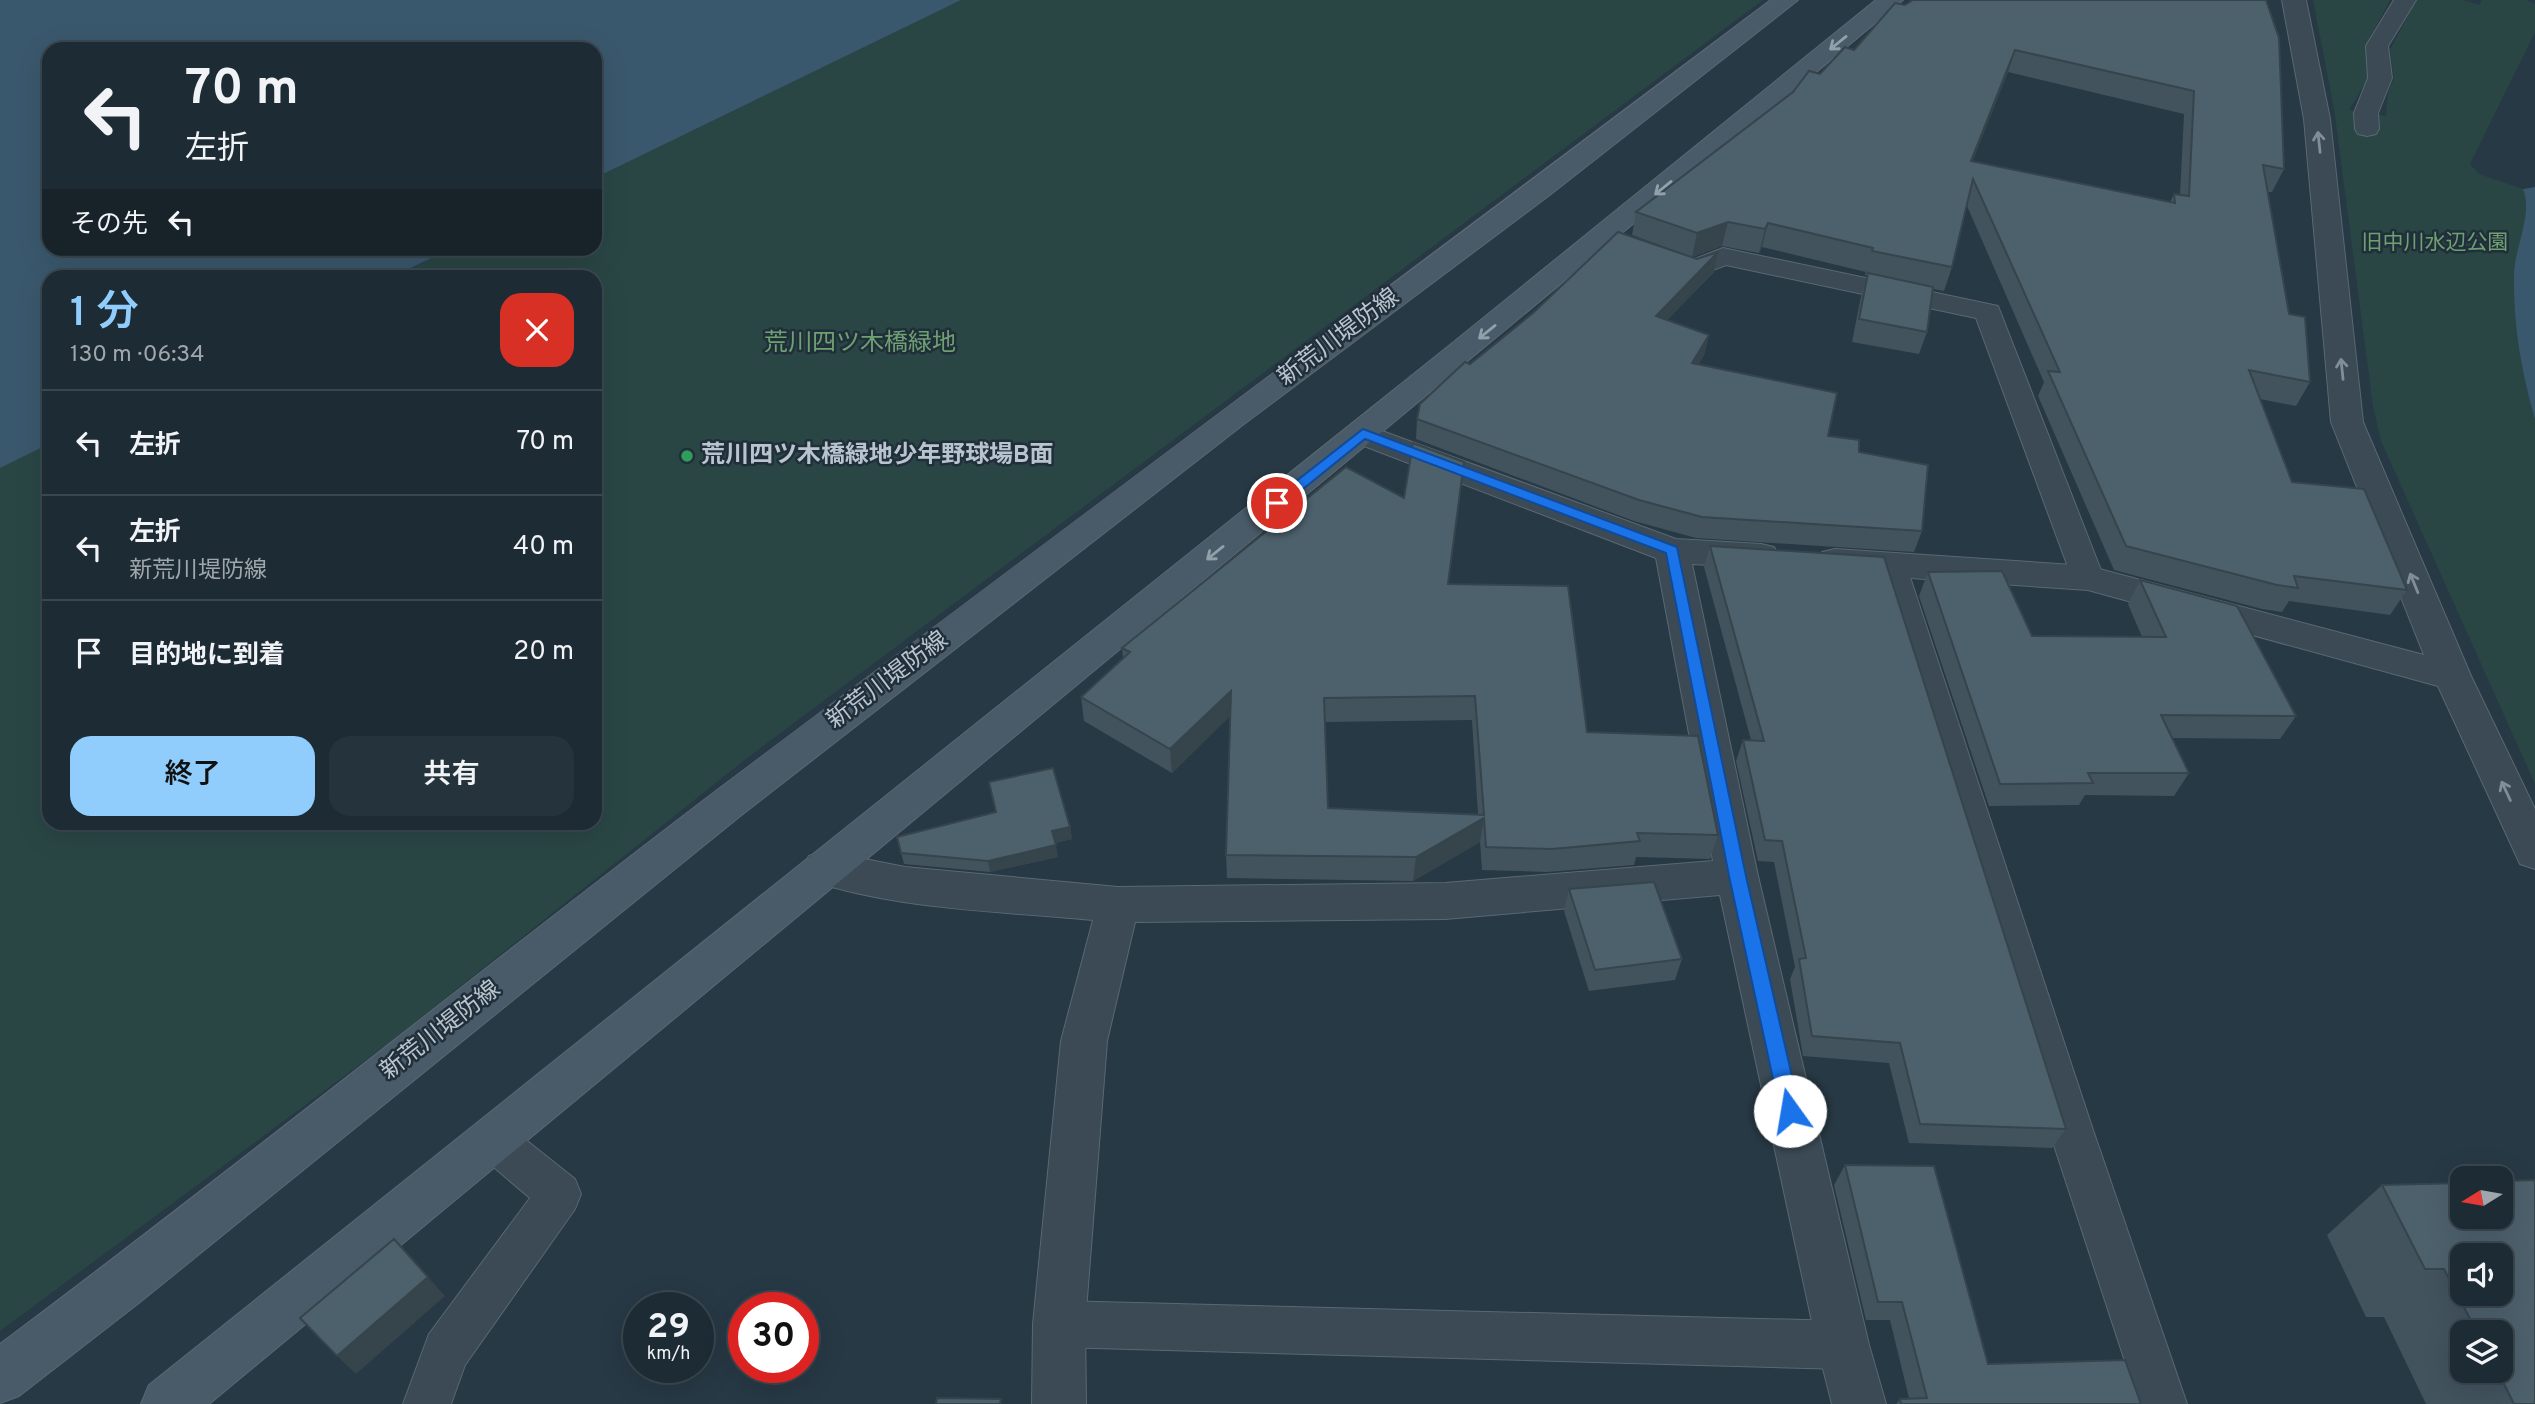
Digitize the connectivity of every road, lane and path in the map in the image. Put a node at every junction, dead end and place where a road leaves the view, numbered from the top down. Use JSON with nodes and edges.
{"nodes":[{"id":1,"x":1786,"y":0,"type":"edge"},
{"id":2,"x":1891,"y":0,"type":"edge"},
{"id":3,"x":2294,"y":0,"type":"edge"},
{"id":4,"x":2405,"y":0,"type":"edge"},
{"id":5,"x":2367,"y":129,"type":"dead end"},
{"id":6,"x":1625,"y":244,"type":"junction"},
{"id":7,"x":1363,"y":433,"type":"junction"},
{"id":8,"x":1672,"y":551,"type":"junction"},
{"id":9,"x":1890,"y":565,"type":"junction"},
{"id":10,"x":2088,"y":578,"type":"junction"},
{"id":11,"x":2452,"y":676,"type":"junction"},
{"id":12,"x":2535,"y":852,"type":"edge"},
{"id":13,"x":824,"y":868,"type":"junction"},
{"id":14,"x":1737,"y":876,"type":"junction"},
{"id":15,"x":1118,"y":905,"type":"junction"},
{"id":16,"x":492,"y":1139,"type":"junction"},
{"id":17,"x":1059,"y":1324,"type":"junction"},
{"id":18,"x":1843,"y":1345,"type":"junction"},
{"id":19,"x":0,"y":1377,"type":"edge"},
{"id":20,"x":168,"y":1404,"type":"edge"},
{"id":21,"x":427,"y":1404,"type":"edge"},
{"id":22,"x":1059,"y":1404,"type":"edge"},
{"id":23,"x":1860,"y":1404,"type":"edge"},
{"id":24,"x":2163,"y":1404,"type":"edge"}],
"edges":[{"from":1,"to":19,"type":"main road","name":"新荒川堤防線"},
{"from":2,"to":6,"type":"main road","one_way":true},
{"from":11,"to":3,"type":"street","one_way":true},
{"from":4,"to":5,"type":"lane"},
{"from":6,"to":7,"type":"main road","one_way":true},
{"from":6,"to":10,"type":"lane"},
{"from":7,"to":8,"type":"street"},
{"from":7,"to":13,"type":"main road","one_way":true},
{"from":8,"to":9,"type":"street"},
{"from":8,"to":14,"type":"street"},
{"from":9,"to":10,"type":"street"},
{"from":9,"to":24,"type":"lane"},
{"from":10,"to":11,"type":"street"},
{"from":12,"to":11,"type":"street","one_way":true},
{"from":13,"to":15,"type":"street"},
{"from":13,"to":16,"type":"main road"},
{"from":14,"to":15,"type":"street"},
{"from":14,"to":18,"type":"street"},
{"from":15,"to":17,"type":"street"},
{"from":16,"to":20,"type":"main road"},
{"from":16,"to":21,"type":"lane"},
{"from":17,"to":18,"type":"lane"},
{"from":17,"to":22,"type":"street"},
{"from":18,"to":23,"type":"street"}]}
